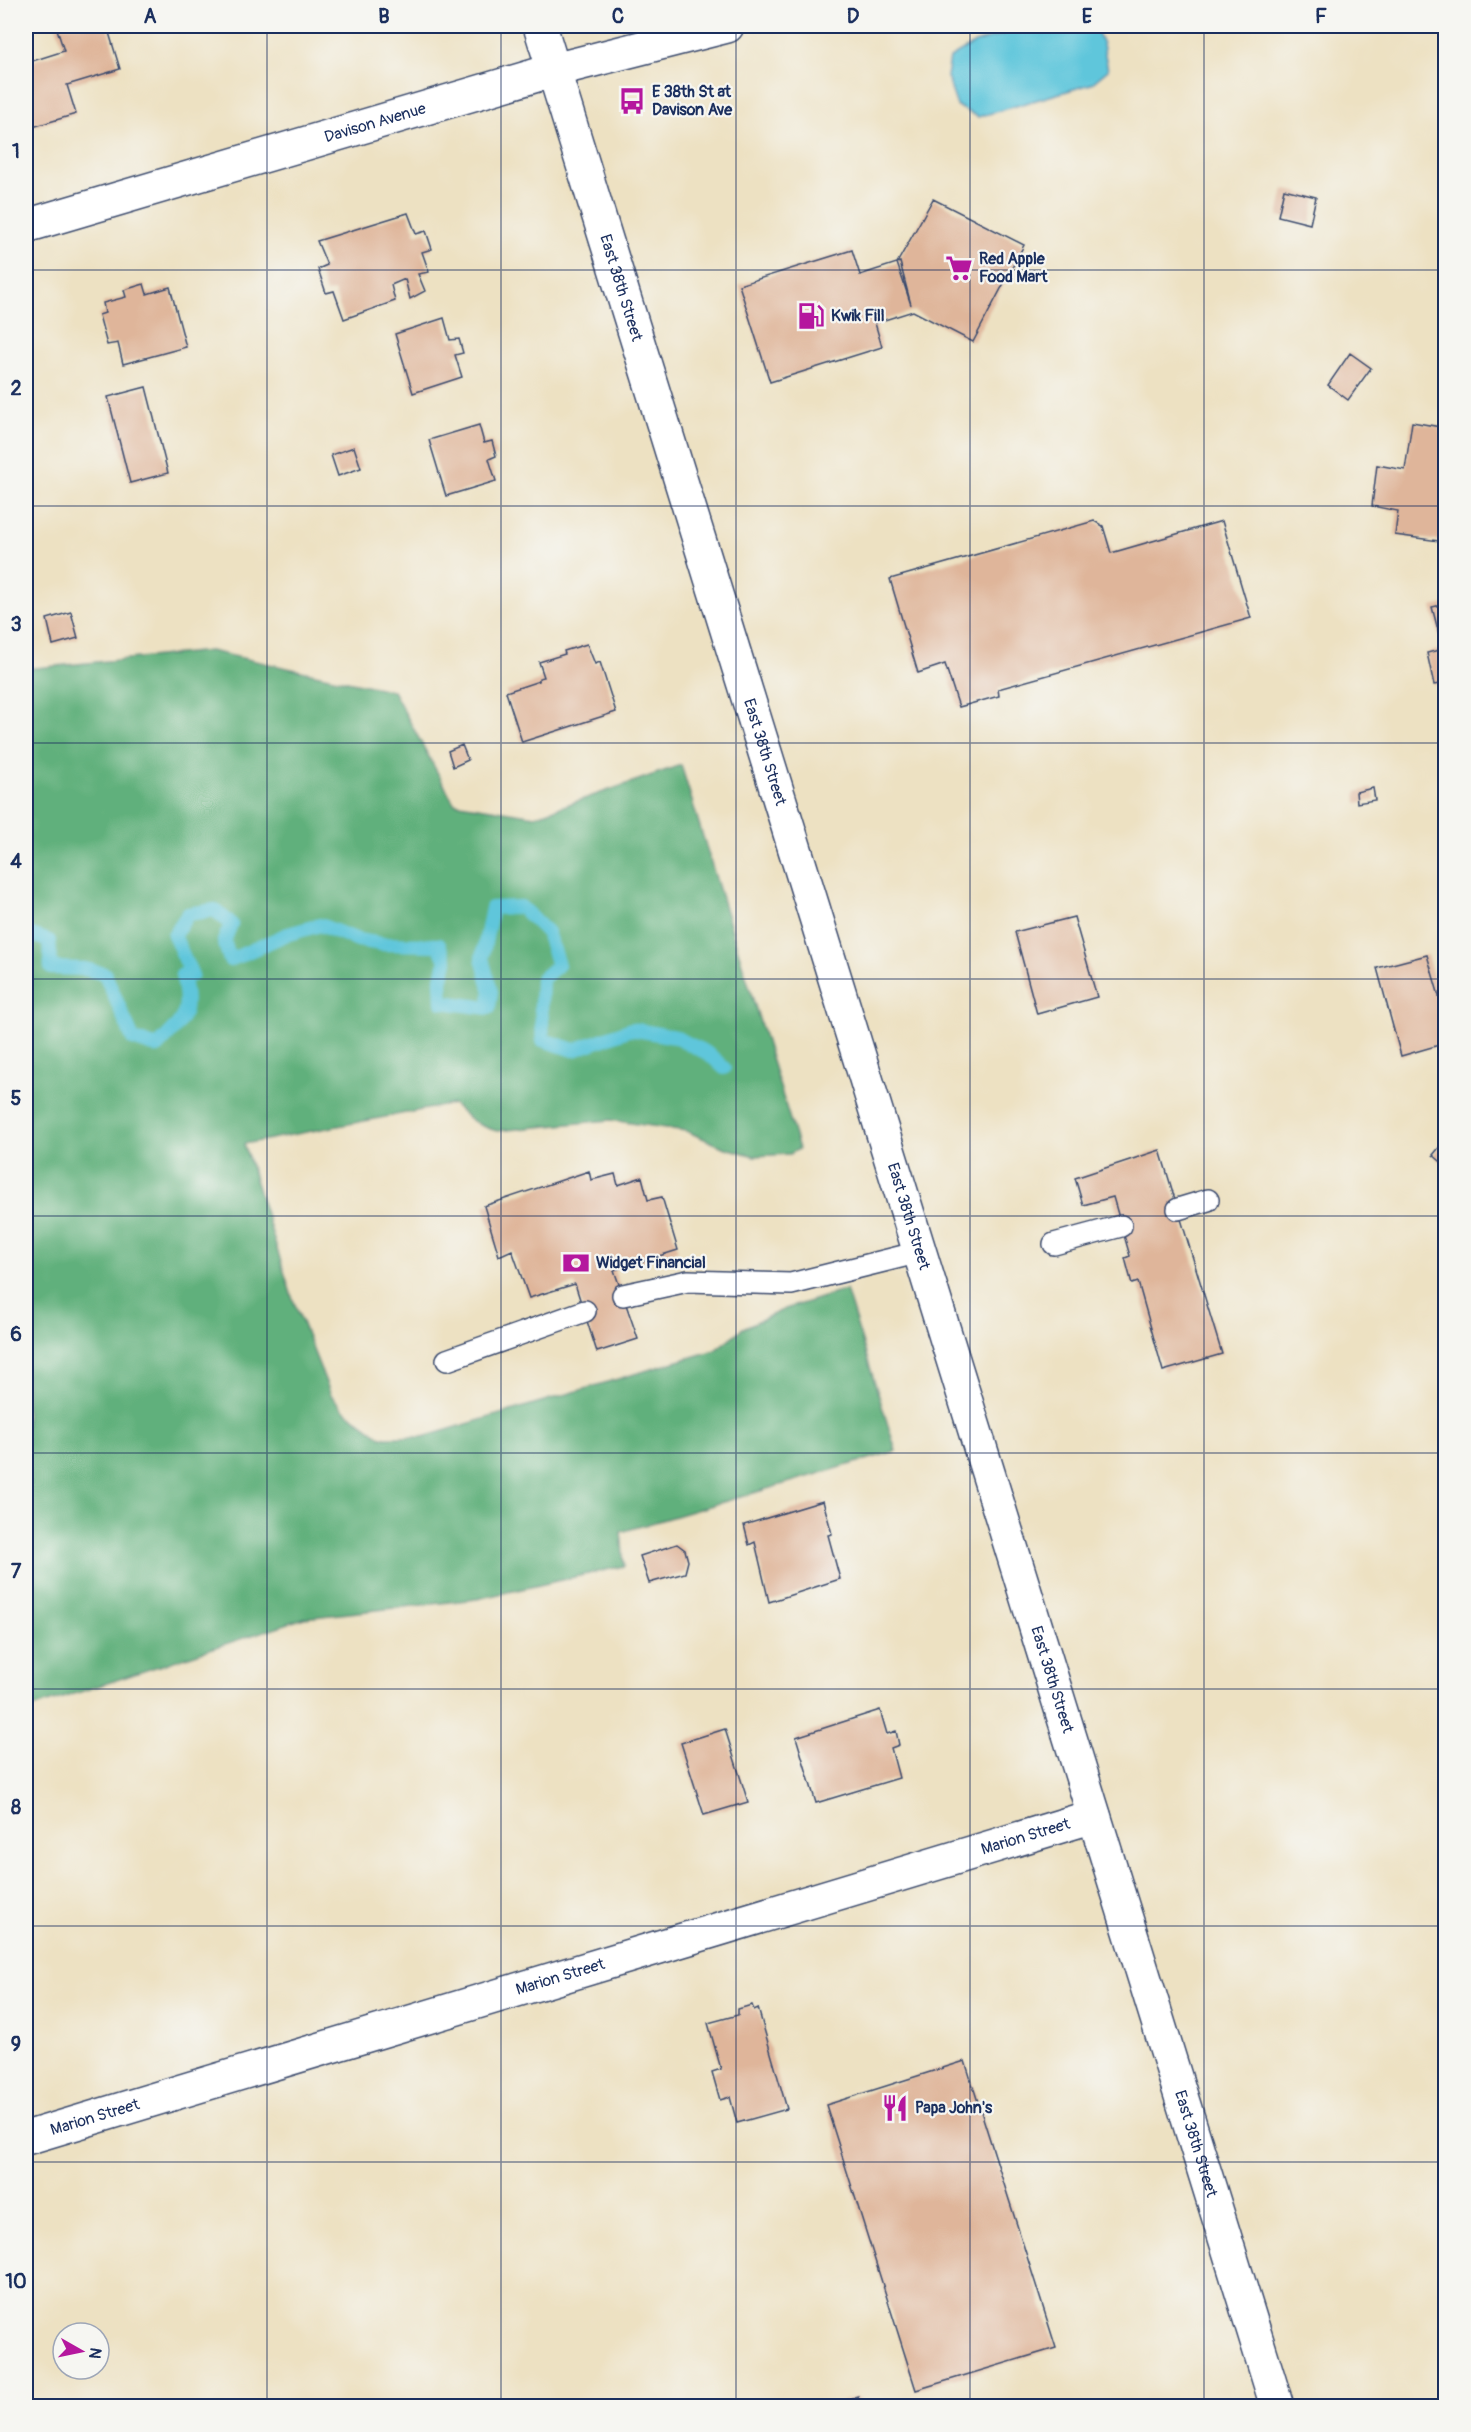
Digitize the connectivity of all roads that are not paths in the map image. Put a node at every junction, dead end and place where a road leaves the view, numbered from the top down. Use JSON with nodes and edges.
{"nodes":[{"id":1,"x":540,"y":26,"type":"edge"},
{"id":2,"x":728,"y":26,"type":"edge"},
{"id":3,"x":554,"y":70,"type":"junction"},
{"id":4,"x":26,"y":226,"type":"edge"},
{"id":5,"x":1208,"y":1200,"type":"dead end"},
{"id":6,"x":1178,"y":1209,"type":"dead end"},
{"id":7,"x":1121,"y":1226,"type":"dead end"},
{"id":8,"x":1054,"y":1244,"type":"dead end"},
{"id":9,"x":920,"y":1252,"type":"junction"},
{"id":10,"x":623,"y":1295,"type":"dead end"},
{"id":11,"x":585,"y":1311,"type":"dead end"},
{"id":12,"x":447,"y":1360,"type":"dead end"},
{"id":13,"x":1094,"y":1816,"type":"junction"},
{"id":14,"x":26,"y":2138,"type":"edge"},
{"id":15,"x":1277,"y":2406,"type":"edge"}],
"edges":[{"from":1,"to":3,"type":"main road","name":"East 38th Street"},
{"from":2,"to":3,"type":"main road","name":"Davison Avenue"},
{"from":3,"to":4,"type":"main road","name":"Davison Avenue"},
{"from":3,"to":9,"type":"main road","name":"East 38th Street"},
{"from":5,"to":6,"type":"lane"},
{"from":7,"to":8,"type":"lane"},
{"from":9,"to":10,"type":"lane"},
{"from":9,"to":13,"type":"main road","name":"East 38th Street"},
{"from":11,"to":12,"type":"lane"},
{"from":13,"to":14,"type":"main road","name":"Marion Street"},
{"from":13,"to":15,"type":"main road","name":"East 38th Street"}]}
